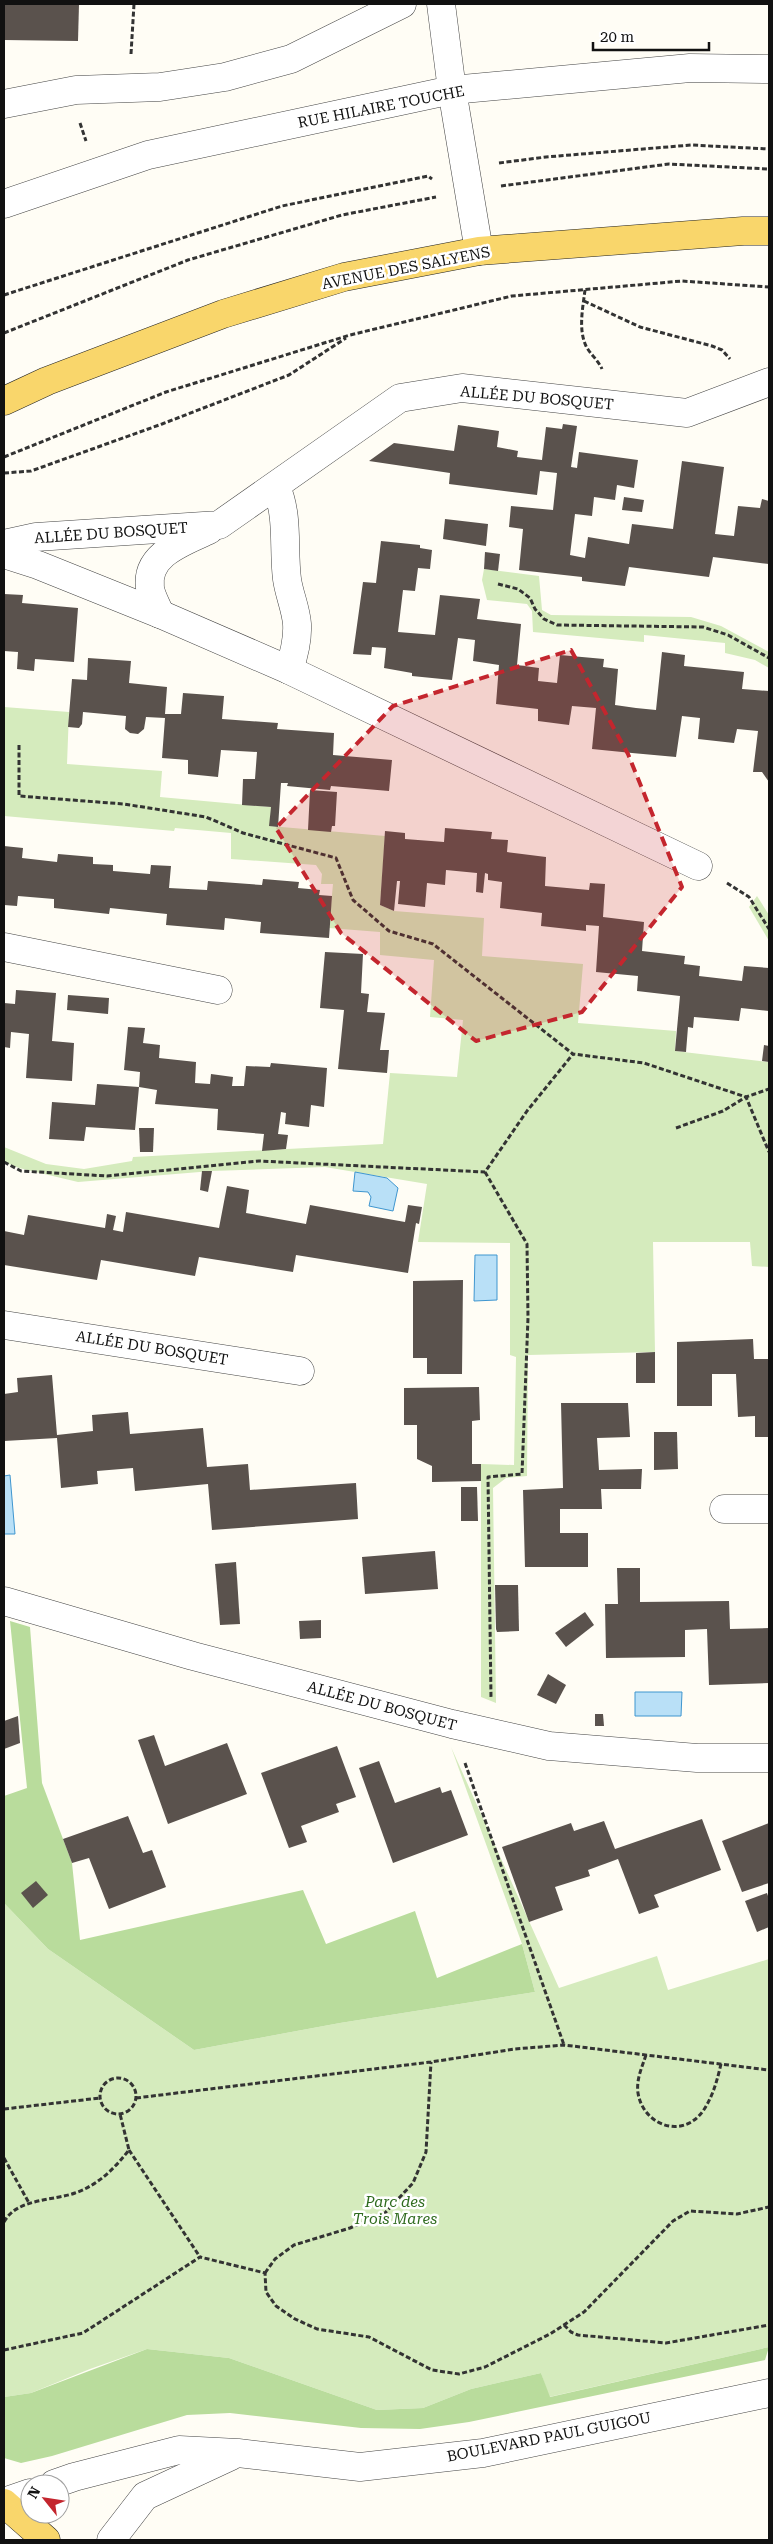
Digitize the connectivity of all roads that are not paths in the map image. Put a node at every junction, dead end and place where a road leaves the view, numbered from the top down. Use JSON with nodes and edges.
{"nodes":[{"id":1,"x":402,"y":4,"type":"edge"},
{"id":2,"x":441,"y":4,"type":"edge"},
{"id":3,"x":769,"y":69,"type":"edge"},
{"id":4,"x":452,"y":90,"type":"junction"},
{"id":5,"x":4,"y":104,"type":"edge"},
{"id":6,"x":4,"y":204,"type":"edge"},
{"id":7,"x":769,"y":231,"type":"edge"},
{"id":8,"x":479,"y":251,"type":"junction"},
{"id":9,"x":769,"y":382,"type":"edge"},
{"id":10,"x":4,"y":401,"type":"edge"},
{"id":11,"x":276,"y":487,"type":"junction"},
{"id":12,"x":219,"y":525,"type":"junction"},
{"id":13,"x":4,"y":544,"type":"edge"},
{"id":14,"x":4,"y":554,"type":"edge"},
{"id":15,"x":160,"y":614,"type":"junction"},
{"id":16,"x":289,"y":670,"type":"junction"},
{"id":17,"x":698,"y":866,"type":"road end"},
{"id":18,"x":4,"y":947,"type":"edge"},
{"id":19,"x":218,"y":990,"type":"dead end"},
{"id":20,"x":4,"y":1325,"type":"edge"},
{"id":21,"x":300,"y":1371,"type":"dead end"},
{"id":22,"x":724,"y":1509,"type":"dead end"},
{"id":23,"x":769,"y":1509,"type":"edge"},
{"id":24,"x":4,"y":1601,"type":"edge"},
{"id":25,"x":769,"y":1758,"type":"edge"},
{"id":26,"x":769,"y":2394,"type":"edge"},
{"id":27,"x":238,"y":2453,"type":"junction"},
{"id":28,"x":70,"y":2478,"type":"edge"},
{"id":29,"x":20,"y":2497,"type":"edge"},
{"id":30,"x":4,"y":2503,"type":"edge"},
{"id":31,"x":46,"y":2540,"type":"edge"},
{"id":32,"x":111,"y":2540,"type":"edge"}],
"edges":[{"from":1,"to":5,"type":"street"},
{"from":2,"to":4,"type":"street"},
{"from":3,"to":4,"type":"street","name":"RUE HILAIRE TOUCHE"},
{"from":4,"to":6,"type":"street","name":"RUE HILAIRE TOUCHE"},
{"from":4,"to":8,"type":"street"},
{"from":7,"to":8,"type":"main road","name":"AVENUE DES SALYENS"},
{"from":8,"to":10,"type":"main road","name":"AVENUE DES SALYENS"},
{"from":9,"to":11,"type":"street","name":"ALLÉE DU BOSQUET"},
{"from":11,"to":12,"type":"street","name":"ALLÉE DU BOSQUET"},
{"from":11,"to":16,"type":"street"},
{"from":12,"to":13,"type":"street","name":"ALLÉE DU BOSQUET"},
{"from":12,"to":15,"type":"street","name":"ALLÉE DU BOSQUET"},
{"from":14,"to":15,"type":"street"},
{"from":15,"to":16,"type":"street"},
{"from":16,"to":17,"type":"street"},
{"from":18,"to":19,"type":"street"},
{"from":20,"to":21,"type":"street","name":"ALLÉE DU BOSQUET"},
{"from":22,"to":23,"type":"street"},
{"from":24,"to":25,"type":"street","name":"ALLÉE DU BOSQUET"},
{"from":26,"to":27,"type":"street","name":"BOULEVARD PAUL GUIGOU"},
{"from":27,"to":28,"type":"street","name":"BOULEVARD PAUL GUIGOU"},
{"from":27,"to":32,"type":"street"},
{"from":29,"to":30,"type":"street"},
{"from":30,"to":31,"type":"main road"}]}
